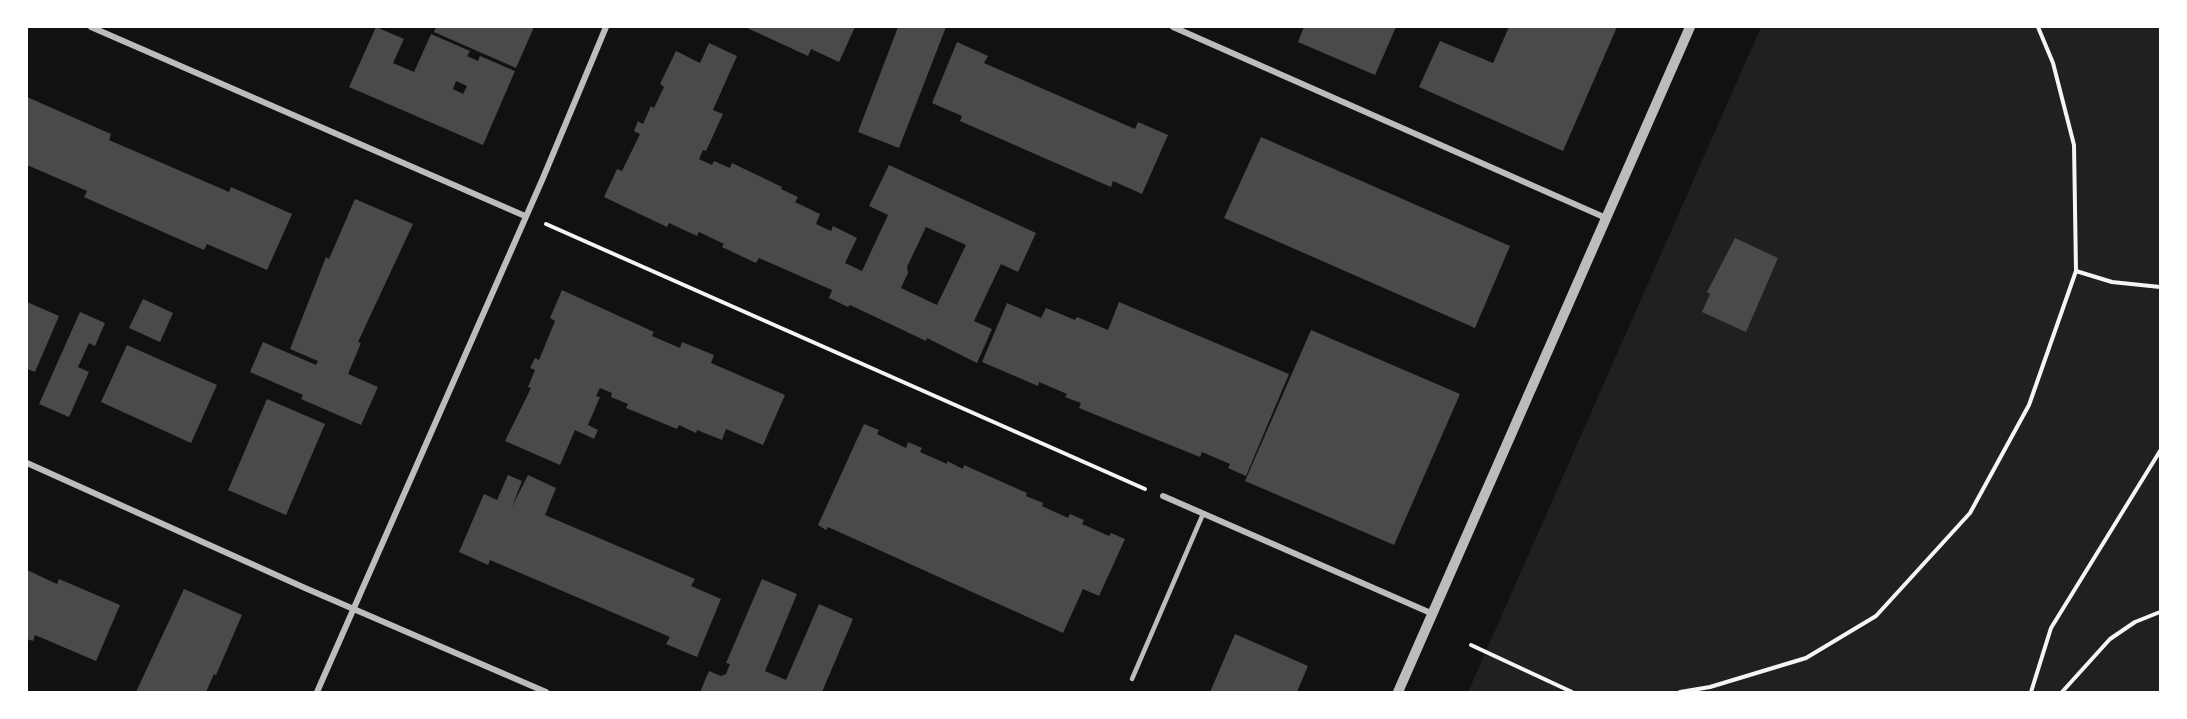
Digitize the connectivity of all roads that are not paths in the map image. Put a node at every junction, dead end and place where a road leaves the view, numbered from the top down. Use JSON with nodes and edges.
{"nodes":[{"id":1,"x":91,"y":27,"type":"edge"},
{"id":2,"x":606,"y":27,"type":"edge"},
{"id":3,"x":1173,"y":27,"type":"edge"},
{"id":4,"x":1690,"y":27,"type":"edge"},
{"id":5,"x":525,"y":216,"type":"junction"},
{"id":6,"x":1606,"y":218,"type":"junction"},
{"id":7,"x":27,"y":463,"type":"edge"},
{"id":8,"x":1162,"y":495,"type":"road end"},
{"id":9,"x":1203,"y":514,"type":"junction"},
{"id":10,"x":354,"y":609,"type":"junction"},
{"id":11,"x":1433,"y":614,"type":"junction"},
{"id":12,"x":1132,"y":679,"type":"dead end"},
{"id":13,"x":317,"y":692,"type":"edge"},
{"id":14,"x":546,"y":692,"type":"edge"},
{"id":15,"x":1398,"y":692,"type":"edge"}],
"edges":[{"from":1,"to":5,"type":"street"},
{"from":2,"to":5,"type":"street"},
{"from":3,"to":6,"type":"street"},
{"from":4,"to":6,"type":"street"},
{"from":5,"to":10,"type":"street"},
{"from":6,"to":11,"type":"street"},
{"from":7,"to":10,"type":"street"},
{"from":8,"to":9,"type":"street"},
{"from":9,"to":11,"type":"street"},
{"from":9,"to":12,"type":"lane"},
{"from":10,"to":13,"type":"street"},
{"from":10,"to":14,"type":"street"},
{"from":11,"to":15,"type":"street"}]}
